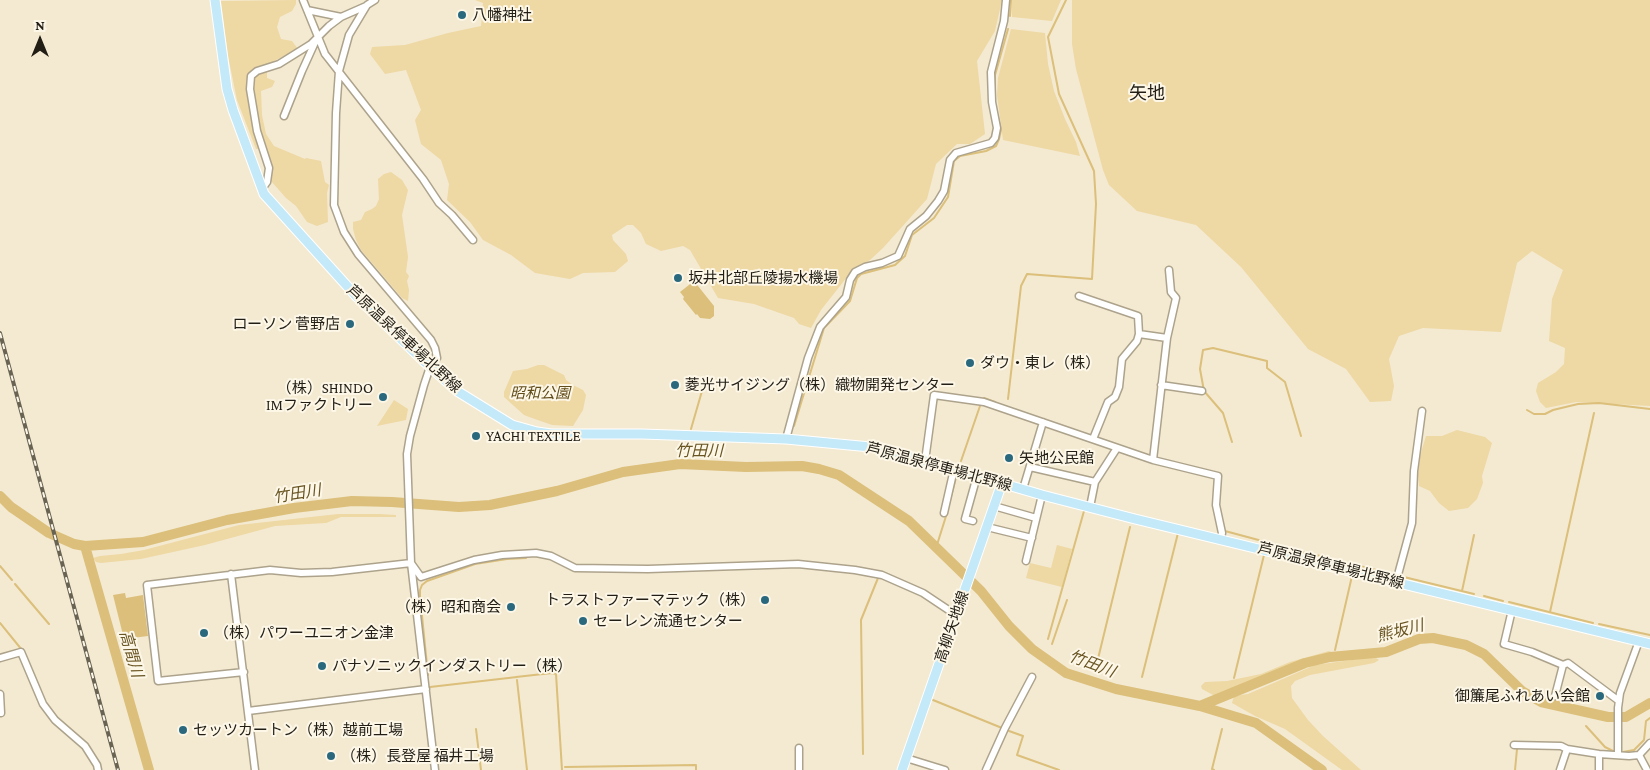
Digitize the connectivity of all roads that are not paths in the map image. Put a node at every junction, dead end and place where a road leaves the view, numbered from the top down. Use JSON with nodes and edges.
{"nodes":[{"id":1,"x":215,"y":0,"type":"edge"},
{"id":2,"x":303,"y":0,"type":"edge"},
{"id":3,"x":375,"y":0,"type":"edge"},
{"id":4,"x":1006,"y":0,"type":"edge"},
{"id":5,"x":367,"y":5,"type":"junction"},
{"id":6,"x":307,"y":10,"type":"junction"},
{"id":7,"x":341,"y":17,"type":"junction"},
{"id":8,"x":317,"y":38,"type":"junction"},
{"id":9,"x":339,"y":71,"type":"junction"},
{"id":10,"x":284,"y":116,"type":"dead end"},
{"id":11,"x":262,"y":188,"type":"junction"},
{"id":12,"x":472,"y":240,"type":"dead end"},
{"id":13,"x":1169,"y":270,"type":"dead end"},
{"id":14,"x":1079,"y":296,"type":"dead end"},
{"id":15,"x":1140,"y":334,"type":"junction"},
{"id":16,"x":1167,"y":338,"type":"junction"},
{"id":17,"x":430,"y":367,"type":"junction"},
{"id":18,"x":1161,"y":384,"type":"junction"},
{"id":19,"x":1202,"y":391,"type":"dead end"},
{"id":20,"x":1422,"y":411,"type":"dead end"},
{"id":21,"x":1043,"y":422,"type":"junction"},
{"id":22,"x":786,"y":439,"type":"junction"},
{"id":23,"x":1093,"y":439,"type":"junction"},
{"id":24,"x":1117,"y":448,"type":"junction"},
{"id":25,"x":1153,"y":460,"type":"junction"},
{"id":26,"x":925,"y":461,"type":"junction"},
{"id":27,"x":1030,"y":467,"type":"junction"},
{"id":28,"x":954,"y":469,"type":"junction"},
{"id":29,"x":977,"y":476,"type":"junction"},
{"id":30,"x":1095,"y":482,"type":"junction"},
{"id":31,"x":1002,"y":483,"type":"junction"},
{"id":32,"x":1023,"y":489,"type":"junction"},
{"id":33,"x":1042,"y":495,"type":"junction"},
{"id":34,"x":994,"y":506,"type":"junction"},
{"id":35,"x":1090,"y":507,"type":"junction"},
{"id":36,"x":944,"y":513,"type":"dead end"},
{"id":37,"x":1036,"y":518,"type":"junction"},
{"id":38,"x":973,"y":521,"type":"dead end"},
{"id":39,"x":987,"y":527,"type":"junction"},
{"id":40,"x":1032,"y":538,"type":"junction"},
{"id":41,"x":1221,"y":539,"type":"junction"},
{"id":42,"x":1026,"y":561,"type":"dead end"},
{"id":43,"x":411,"y":563,"type":"junction"},
{"id":44,"x":231,"y":574,"type":"junction"},
{"id":45,"x":1396,"y":582,"type":"junction"},
{"id":46,"x":1512,"y":610,"type":"junction"},
{"id":47,"x":958,"y":611,"type":"junction"},
{"id":48,"x":1639,"y":641,"type":"junction"},
{"id":49,"x":1650,"y":644,"type":"edge"},
{"id":50,"x":0,"y":658,"type":"edge"},
{"id":51,"x":1563,"y":665,"type":"junction"},
{"id":52,"x":244,"y":672,"type":"junction"},
{"id":53,"x":1032,"y":677,"type":"dead end"},
{"id":54,"x":426,"y":688,"type":"junction"},
{"id":55,"x":0,"y":694,"type":"edge"},
{"id":56,"x":1555,"y":696,"type":"dead end"},
{"id":57,"x":1619,"y":701,"type":"junction"},
{"id":58,"x":248,"y":711,"type":"junction"},
{"id":59,"x":1,"y":713,"type":"dead end"},
{"id":60,"x":1650,"y":743,"type":"edge"},
{"id":61,"x":1514,"y":745,"type":"dead end"},
{"id":62,"x":799,"y":748,"type":"dead end"},
{"id":63,"x":1567,"y":749,"type":"junction"},
{"id":64,"x":1599,"y":754,"type":"junction"},
{"id":65,"x":1618,"y":755,"type":"junction"},
{"id":66,"x":1639,"y":755,"type":"junction"},
{"id":67,"x":906,"y":758,"type":"junction"},
{"id":68,"x":935,"y":768,"type":"edge"},
{"id":69,"x":98,"y":770,"type":"edge"},
{"id":70,"x":255,"y":770,"type":"edge"},
{"id":71,"x":435,"y":770,"type":"edge"},
{"id":72,"x":799,"y":770,"type":"edge"},
{"id":73,"x":902,"y":770,"type":"edge"},
{"id":74,"x":945,"y":770,"type":"edge"},
{"id":75,"x":986,"y":770,"type":"edge"},
{"id":76,"x":1560,"y":770,"type":"edge"},
{"id":77,"x":1600,"y":770,"type":"edge"},
{"id":78,"x":1647,"y":770,"type":"edge"}],
"edges":[{"from":1,"to":11,"type":"main road","name":"芦原温泉停車場北野線"},
{"from":2,"to":6,"type":"street"},
{"from":3,"to":5,"type":"street"},
{"from":4,"to":22,"type":"street"},
{"from":5,"to":7,"type":"street"},
{"from":5,"to":9,"type":"street"},
{"from":6,"to":7,"type":"street"},
{"from":6,"to":8,"type":"street"},
{"from":7,"to":8,"type":"street"},
{"from":8,"to":9,"type":"street"},
{"from":8,"to":10,"type":"street"},
{"from":8,"to":11,"type":"street"},
{"from":9,"to":12,"type":"street"},
{"from":9,"to":17,"type":"street"},
{"from":11,"to":17,"type":"main road","name":"芦原温泉停車場北野線"},
{"from":13,"to":16,"type":"street"},
{"from":14,"to":15,"type":"street"},
{"from":15,"to":16,"type":"street"},
{"from":15,"to":23,"type":"street"},
{"from":16,"to":18,"type":"street"},
{"from":17,"to":22,"type":"main road","name":"芦原温泉停車場北野線"},
{"from":17,"to":43,"type":"street"},
{"from":18,"to":19,"type":"street"},
{"from":18,"to":25,"type":"street"},
{"from":20,"to":45,"type":"street"},
{"from":21,"to":23,"type":"street"},
{"from":21,"to":26,"type":"street"},
{"from":21,"to":27,"type":"street"},
{"from":22,"to":26,"type":"main road","name":"芦原温泉停車場北野線"},
{"from":23,"to":24,"type":"street"},
{"from":24,"to":25,"type":"street"},
{"from":24,"to":30,"type":"street"},
{"from":25,"to":41,"type":"street"},
{"from":26,"to":28,"type":"main road","name":"芦原温泉停車場北野線"},
{"from":27,"to":30,"type":"street"},
{"from":27,"to":32,"type":"street"},
{"from":28,"to":29,"type":"main road","name":"芦原温泉停車場北野線"},
{"from":28,"to":36,"type":"street"},
{"from":29,"to":31,"type":"main road","name":"芦原温泉停車場北野線"},
{"from":29,"to":38,"type":"street"},
{"from":30,"to":35,"type":"street"},
{"from":31,"to":32,"type":"main road","name":"芦原温泉停車場北野線"},
{"from":31,"to":34,"type":"main road","name":"高柳矢地線"},
{"from":32,"to":33,"type":"main road","name":"芦原温泉停車場北野線"},
{"from":33,"to":35,"type":"main road","name":"芦原温泉停車場北野線"},
{"from":33,"to":37,"type":"street"},
{"from":34,"to":37,"type":"street"},
{"from":34,"to":39,"type":"main road","name":"高柳矢地線"},
{"from":35,"to":41,"type":"main road","name":"芦原温泉停車場北野線"},
{"from":37,"to":40,"type":"street"},
{"from":39,"to":40,"type":"street"},
{"from":39,"to":47,"type":"main road","name":"高柳矢地線"},
{"from":40,"to":42,"type":"street"},
{"from":41,"to":45,"type":"main road","name":"芦原温泉停車場北野線"},
{"from":43,"to":44,"type":"street"},
{"from":43,"to":47,"type":"street"},
{"from":43,"to":54,"type":"street"},
{"from":44,"to":52,"type":"street"},
{"from":44,"to":52,"type":"street"},
{"from":45,"to":46,"type":"main road","name":"芦原温泉停車場北野線"},
{"from":46,"to":48,"type":"main road","name":"芦原温泉停車場北野線"},
{"from":46,"to":51,"type":"street"},
{"from":47,"to":67,"type":"main road","name":"高柳矢地線"},
{"from":48,"to":49,"type":"main road","name":"芦原温泉停車場北野線"},
{"from":48,"to":57,"type":"street"},
{"from":50,"to":69,"type":"street"},
{"from":51,"to":56,"type":"street"},
{"from":51,"to":57,"type":"street"},
{"from":52,"to":58,"type":"street"},
{"from":53,"to":75,"type":"street"},
{"from":54,"to":58,"type":"street"},
{"from":54,"to":71,"type":"street"},
{"from":55,"to":59,"type":"street"},
{"from":57,"to":65,"type":"street"},
{"from":58,"to":70,"type":"street"},
{"from":60,"to":66,"type":"street"},
{"from":61,"to":63,"type":"street"},
{"from":62,"to":72,"type":"street"},
{"from":63,"to":64,"type":"street"},
{"from":63,"to":76,"type":"street"},
{"from":64,"to":65,"type":"street"},
{"from":64,"to":77,"type":"street"},
{"from":65,"to":66,"type":"street"},
{"from":66,"to":78,"type":"street"},
{"from":67,"to":68,"type":"street"},
{"from":67,"to":73,"type":"main road","name":"高柳矢地線"},
{"from":68,"to":74,"type":"street"}]}
